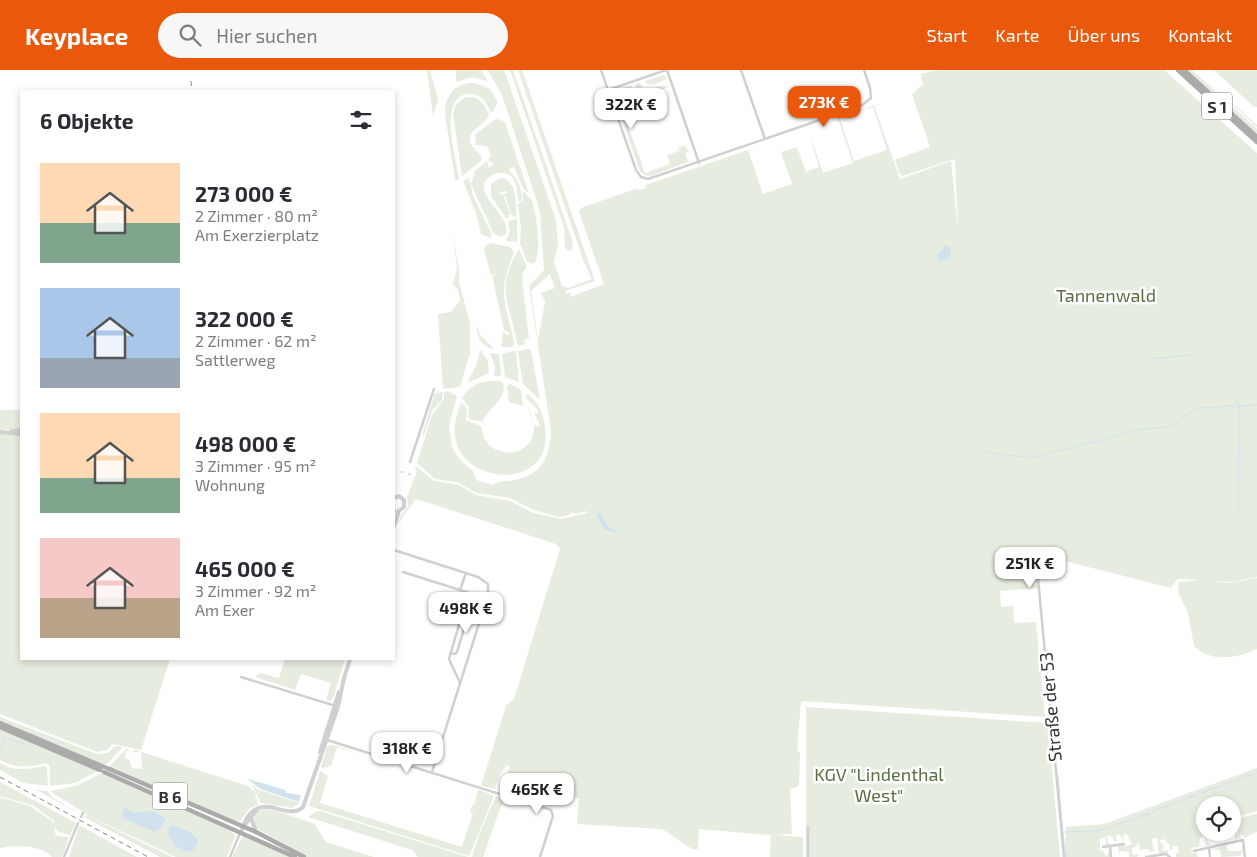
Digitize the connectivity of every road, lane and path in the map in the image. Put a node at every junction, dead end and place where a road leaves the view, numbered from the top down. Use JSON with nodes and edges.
{"nodes":[{"id":1,"x":601,"y":70,"type":"edge"},
{"id":2,"x":666,"y":70,"type":"edge"},
{"id":3,"x":741,"y":70,"type":"edge"},
{"id":4,"x":864,"y":70,"type":"edge"},
{"id":5,"x":1178,"y":70,"type":"edge"},
{"id":6,"x":1184,"y":70,"type":"edge"},
{"id":7,"x":608,"y":90,"type":"junction"},
{"id":8,"x":1257,"y":136,"type":"edge"},
{"id":9,"x":765,"y":139,"type":"junction"},
{"id":10,"x":1257,"y":142,"type":"edge"},
{"id":11,"x":699,"y":163,"type":"junction"},
{"id":12,"x":434,"y":389,"type":"dead end"},
{"id":13,"x":20,"y":430,"type":"edge"},
{"id":14,"x":0,"y":432,"type":"edge"},
{"id":15,"x":6,"y":432,"type":"junction"},
{"id":16,"x":20,"y":434,"type":"edge"},
{"id":17,"x":410,"y":462,"type":"dead end"},
{"id":18,"x":395,"y":498,"type":"edge"},
{"id":19,"x":395,"y":510,"type":"edge"},
{"id":20,"x":395,"y":550,"type":"edge"},
{"id":21,"x":1036,"y":557,"type":"dead end"},
{"id":22,"x":403,"y":572,"type":"dead end"},
{"id":23,"x":466,"y":573,"type":"junction"},
{"id":24,"x":460,"y":590,"type":"junction"},
{"id":25,"x":470,"y":609,"type":"junction"},
{"id":26,"x":482,"y":612,"type":"junction"},
{"id":27,"x":450,"y":653,"type":"junction"},
{"id":28,"x":350,"y":660,"type":"edge"},
{"id":29,"x":242,"y":677,"type":"dead end"},
{"id":30,"x":460,"y":683,"type":"junction"},
{"id":31,"x":336,"y":706,"type":"junction"},
{"id":32,"x":0,"y":723,"type":"edge"},
{"id":33,"x":0,"y":727,"type":"edge"},
{"id":34,"x":325,"y":739,"type":"junction"},
{"id":35,"x":104,"y":769,"type":"junction"},
{"id":36,"x":432,"y":772,"type":"junction"},
{"id":37,"x":260,"y":807,"type":"junction"},
{"id":38,"x":83,"y":813,"type":"dead end"},
{"id":39,"x":81,"y":817,"type":"dead end"},
{"id":40,"x":251,"y":818,"type":"junction"},
{"id":41,"x":78,"y":823,"type":"dead end"},
{"id":42,"x":808,"y":828,"type":"dead end"},
{"id":43,"x":242,"y":829,"type":"junction"},
{"id":44,"x":256,"y":832,"type":"junction"},
{"id":45,"x":1124,"y":844,"type":"dead end"},
{"id":46,"x":1110,"y":846,"type":"junction"},
{"id":47,"x":1104,"y":847,"type":"dead end"},
{"id":48,"x":1210,"y":849,"type":"junction"},
{"id":49,"x":1194,"y":851,"type":"dead end"},
{"id":50,"x":64,"y":857,"type":"edge"},
{"id":51,"x":230,"y":857,"type":"edge"},
{"id":52,"x":295,"y":857,"type":"edge"},
{"id":53,"x":304,"y":857,"type":"edge"},
{"id":54,"x":540,"y":857,"type":"edge"},
{"id":55,"x":808,"y":857,"type":"edge"},
{"id":56,"x":1064,"y":857,"type":"edge"},
{"id":57,"x":1111,"y":857,"type":"edge"},
{"id":58,"x":1146,"y":857,"type":"edge"},
{"id":59,"x":1170,"y":857,"type":"edge"},
{"id":60,"x":1210,"y":857,"type":"edge"},
{"id":61,"x":1245,"y":857,"type":"edge"}],
"edges":[{"from":1,"to":7,"type":"street"},
{"from":2,"to":7,"type":"street"},
{"from":2,"to":11,"type":"street"},
{"from":3,"to":9,"type":"street"},
{"from":4,"to":9,"type":"street"},
{"from":5,"to":10,"type":"main road","number":"S 1"},
{"from":6,"to":8,"type":"main road","number":"S 1"},
{"from":7,"to":11,"type":"street"},
{"from":9,"to":11,"type":"street"},
{"from":12,"to":17,"type":"street"},
{"from":13,"to":15,"type":"street"},
{"from":14,"to":15,"type":"street"},
{"from":15,"to":16,"type":"street"},
{"from":18,"to":19,"type":"street"},
{"from":20,"to":23,"type":"street"},
{"from":21,"to":56,"type":"street","name":"Straße der 53"},
{"from":22,"to":24,"type":"street"},
{"from":23,"to":24,"type":"street"},
{"from":23,"to":26,"type":"street"},
{"from":24,"to":25,"type":"street"},
{"from":25,"to":26,"type":"street"},
{"from":25,"to":27,"type":"street"},
{"from":25,"to":27,"type":"street"},
{"from":26,"to":30,"type":"street"},
{"from":27,"to":30,"type":"street"},
{"from":28,"to":31,"type":"street"},
{"from":29,"to":31,"type":"street"},
{"from":30,"to":36,"type":"street"},
{"from":31,"to":34,"type":"street"},
{"from":32,"to":35,"type":"main road","number":"B 6"},
{"from":33,"to":35,"type":"main road","number":"B 6"},
{"from":34,"to":36,"type":"street"},
{"from":34,"to":37,"type":"street"},
{"from":35,"to":43,"type":"main road","number":"B 6"},
{"from":36,"to":54,"type":"street"},
{"from":37,"to":40,"type":"street"},
{"from":37,"to":43,"type":"street"},
{"from":38,"to":39,"type":"street"},
{"from":40,"to":43,"type":"street"},
{"from":40,"to":44,"type":"street"},
{"from":41,"to":50,"type":"street"},
{"from":42,"to":55,"type":"street"},
{"from":43,"to":44,"type":"main road","number":"B 6"},
{"from":43,"to":51,"type":"street"},
{"from":43,"to":52,"type":"main road","number":"B 6"},
{"from":44,"to":53,"type":"main road","number":"B 6"},
{"from":45,"to":46,"type":"street"},
{"from":46,"to":47,"type":"street"},
{"from":46,"to":57,"type":"street"},
{"from":48,"to":49,"type":"street"},
{"from":48,"to":60,"type":"street"},
{"from":48,"to":61,"type":"street"},
{"from":58,"to":59,"type":"street"}]}
